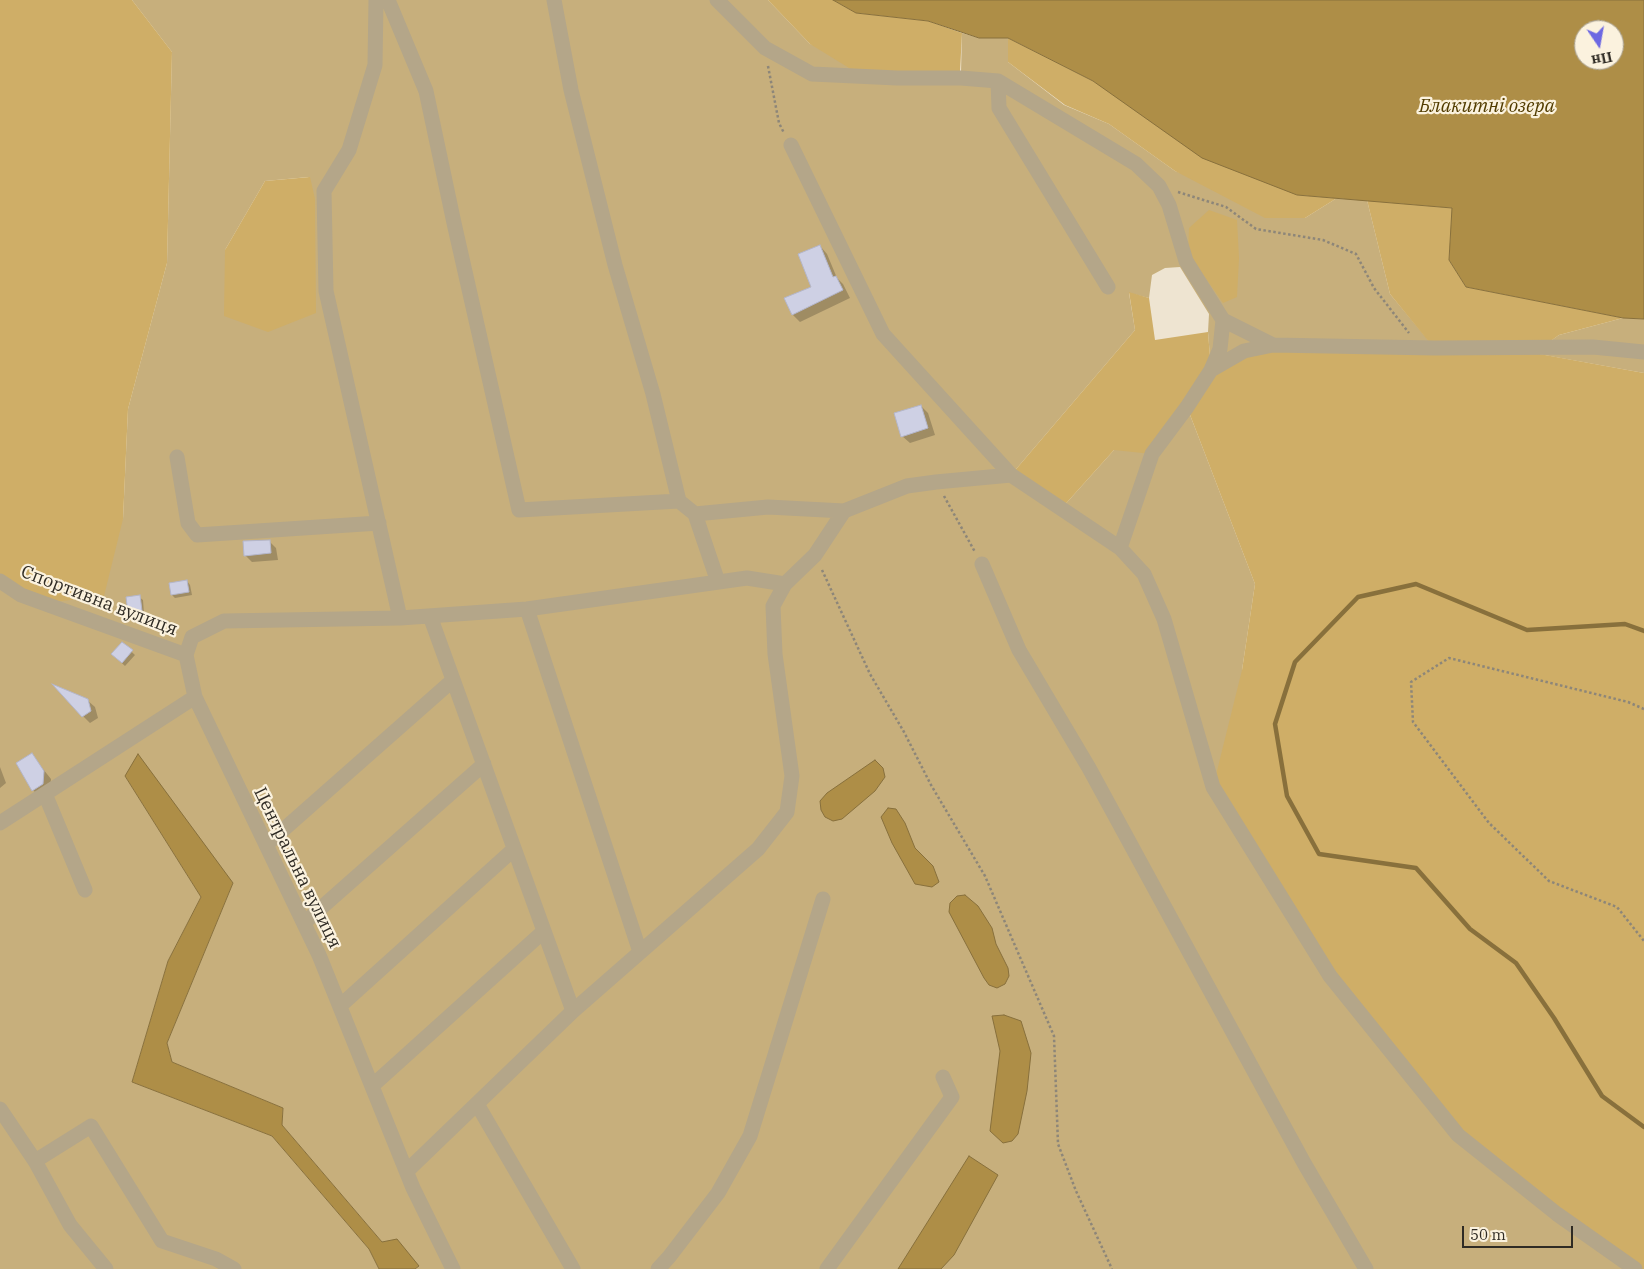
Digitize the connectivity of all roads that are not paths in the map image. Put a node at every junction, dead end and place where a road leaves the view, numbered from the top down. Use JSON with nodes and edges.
{"nodes":[{"id":1,"x":376,"y":0,"type":"edge"},
{"id":2,"x":388,"y":0,"type":"edge"},
{"id":3,"x":554,"y":0,"type":"edge"},
{"id":4,"x":716,"y":0,"type":"edge"},
{"id":5,"x":998,"y":80,"type":"junction"},
{"id":6,"x":791,"y":145,"type":"road end"},
{"id":7,"x":1108,"y":287,"type":"dead end"},
{"id":8,"x":1223,"y":320,"type":"junction"},
{"id":9,"x":1273,"y":345,"type":"junction"},
{"id":10,"x":1644,"y":352,"type":"edge"},
{"id":11,"x":1211,"y":370,"type":"junction"},
{"id":12,"x":178,"y":456,"type":"dead end"},
{"id":13,"x":1011,"y":476,"type":"junction"},
{"id":14,"x":679,"y":501,"type":"junction"},
{"id":15,"x":844,"y":511,"type":"junction"},
{"id":16,"x":696,"y":514,"type":"junction"},
{"id":17,"x":379,"y":523,"type":"junction"},
{"id":18,"x":1120,"y":548,"type":"junction"},
{"id":19,"x":982,"y":564,"type":"road end"},
{"id":20,"x":0,"y":580,"type":"edge"},
{"id":21,"x":718,"y":582,"type":"junction"},
{"id":22,"x":785,"y":584,"type":"junction"},
{"id":23,"x":527,"y":609,"type":"junction"},
{"id":24,"x":430,"y":616,"type":"junction"},
{"id":25,"x":400,"y":618,"type":"junction"},
{"id":26,"x":186,"y":655,"type":"junction"},
{"id":27,"x":453,"y":680,"type":"junction"},
{"id":28,"x":194,"y":698,"type":"junction"},
{"id":29,"x":484,"y":764,"type":"junction"},
{"id":30,"x":45,"y":794,"type":"junction"},
{"id":31,"x":0,"y":823,"type":"edge"},
{"id":32,"x":266,"y":845,"type":"junction"},
{"id":33,"x":514,"y":849,"type":"junction"},
{"id":34,"x":85,"y":890,"type":"dead end"},
{"id":35,"x":823,"y":899,"type":"dead end"},
{"id":36,"x":304,"y":923,"type":"junction"},
{"id":37,"x":544,"y":931,"type":"junction"},
{"id":38,"x":640,"y":952,"type":"junction"},
{"id":39,"x":340,"y":1006,"type":"junction"},
{"id":40,"x":573,"y":1011,"type":"junction"},
{"id":41,"x":944,"y":1077,"type":"dead end"},
{"id":42,"x":372,"y":1086,"type":"junction"},
{"id":43,"x":477,"y":1104,"type":"junction"},
{"id":44,"x":0,"y":1109,"type":"edge"},
{"id":45,"x":35,"y":1162,"type":"junction"},
{"id":46,"x":407,"y":1171,"type":"junction"},
{"id":47,"x":106,"y":1269,"type":"edge"},
{"id":48,"x":234,"y":1269,"type":"edge"},
{"id":49,"x":453,"y":1269,"type":"edge"},
{"id":50,"x":574,"y":1269,"type":"edge"},
{"id":51,"x":658,"y":1269,"type":"edge"},
{"id":52,"x":827,"y":1269,"type":"edge"},
{"id":53,"x":1366,"y":1269,"type":"edge"},
{"id":54,"x":1635,"y":1269,"type":"edge"}],
"edges":[{"from":1,"to":17,"type":"street"},
{"from":2,"to":14,"type":"street"},
{"from":3,"to":14,"type":"street"},
{"from":4,"to":5,"type":"street"},
{"from":5,"to":7,"type":"street"},
{"from":5,"to":8,"type":"street"},
{"from":6,"to":13,"type":"street"},
{"from":8,"to":9,"type":"street"},
{"from":8,"to":11,"type":"street"},
{"from":9,"to":10,"type":"street"},
{"from":9,"to":11,"type":"street"},
{"from":11,"to":18,"type":"street"},
{"from":12,"to":17,"type":"street"},
{"from":13,"to":15,"type":"street"},
{"from":13,"to":18,"type":"street"},
{"from":14,"to":16,"type":"street"},
{"from":15,"to":16,"type":"street"},
{"from":15,"to":22,"type":"street"},
{"from":16,"to":21,"type":"street"},
{"from":17,"to":25,"type":"street"},
{"from":18,"to":54,"type":"street"},
{"from":19,"to":53,"type":"street"},
{"from":20,"to":26,"type":"street","name":"Спортивна вулиця"},
{"from":21,"to":22,"type":"street"},
{"from":21,"to":23,"type":"street"},
{"from":22,"to":38,"type":"street"},
{"from":23,"to":24,"type":"street"},
{"from":23,"to":38,"type":"street"},
{"from":24,"to":25,"type":"street"},
{"from":24,"to":27,"type":"street"},
{"from":25,"to":26,"type":"street"},
{"from":26,"to":28,"type":"street","name":"Центральна вулиця"},
{"from":27,"to":29,"type":"street"},
{"from":27,"to":32,"type":"street"},
{"from":28,"to":30,"type":"street"},
{"from":28,"to":32,"type":"street","name":"Центральна вулиця"},
{"from":29,"to":33,"type":"street"},
{"from":29,"to":36,"type":"street"},
{"from":30,"to":31,"type":"street"},
{"from":30,"to":34,"type":"street"},
{"from":32,"to":36,"type":"street","name":"Центральна вулиця"},
{"from":33,"to":37,"type":"street"},
{"from":33,"to":39,"type":"street"},
{"from":35,"to":51,"type":"street"},
{"from":36,"to":39,"type":"street","name":"Центральна вулиця"},
{"from":37,"to":40,"type":"street"},
{"from":37,"to":42,"type":"street"},
{"from":38,"to":40,"type":"street"},
{"from":39,"to":42,"type":"street","name":"Центральна вулиця"},
{"from":40,"to":43,"type":"street"},
{"from":41,"to":52,"type":"street"},
{"from":42,"to":46,"type":"street","name":"Центральна вулиця"},
{"from":43,"to":46,"type":"street"},
{"from":43,"to":50,"type":"street"},
{"from":44,"to":45,"type":"street"},
{"from":45,"to":47,"type":"street"},
{"from":45,"to":48,"type":"street"},
{"from":46,"to":49,"type":"street","name":"Центральна вулиця"}]}
